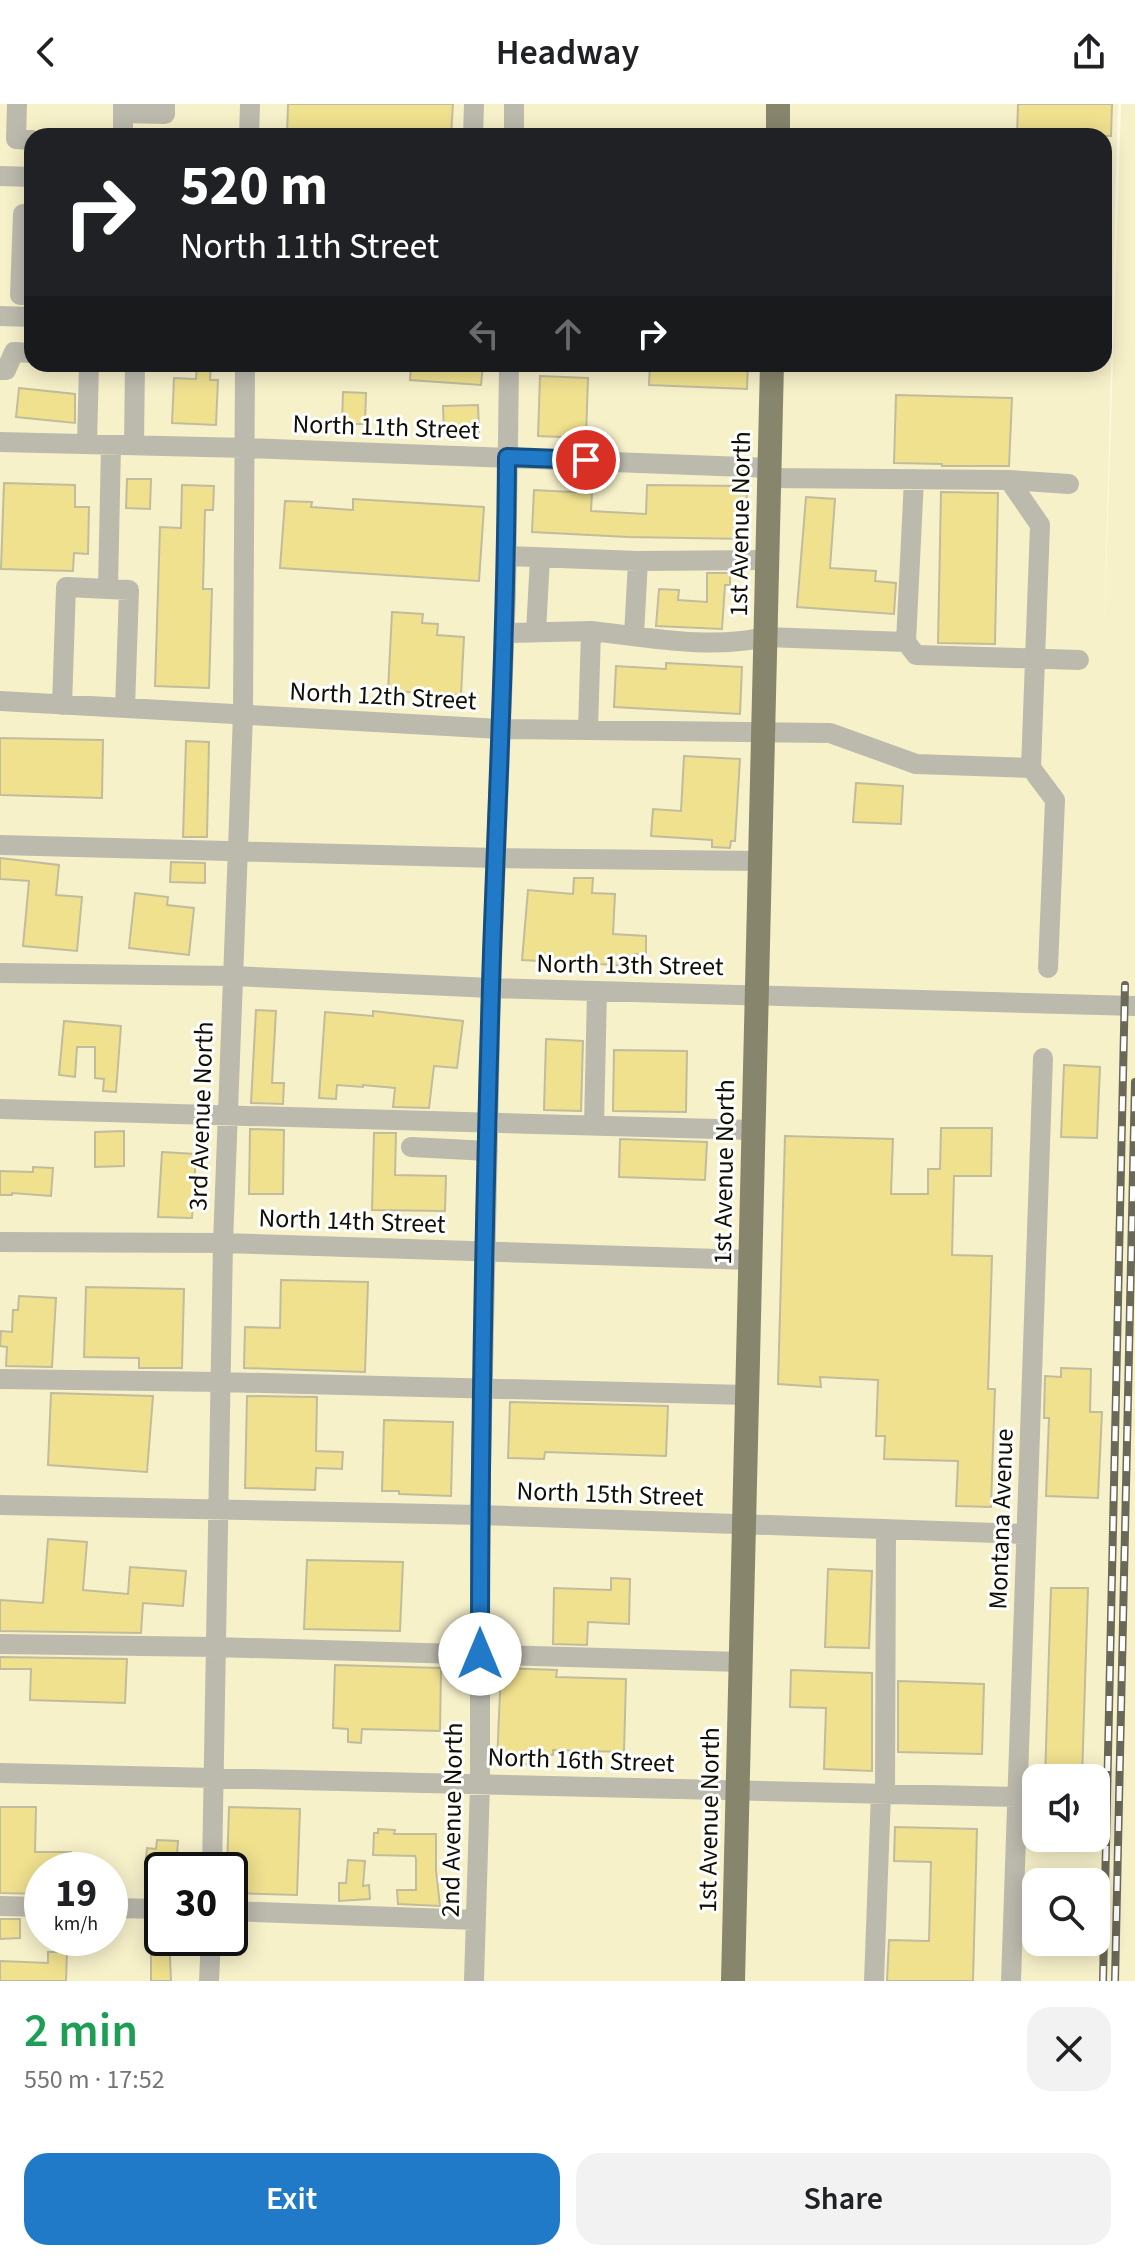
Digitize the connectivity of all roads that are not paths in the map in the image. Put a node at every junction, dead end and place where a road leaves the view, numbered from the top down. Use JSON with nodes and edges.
{"nodes":[{"id":1,"x":17,"y":104,"type":"edge"},
{"id":2,"x":165,"y":104,"type":"edge"},
{"id":3,"x":250,"y":104,"type":"edge"},
{"id":4,"x":474,"y":104,"type":"edge"},
{"id":5,"x":514,"y":104,"type":"edge"},
{"id":6,"x":778,"y":104,"type":"edge"},
{"id":7,"x":123,"y":108,"type":"edge"},
{"id":8,"x":249,"y":128,"type":"edge"},
{"id":9,"x":473,"y":128,"type":"edge"},
{"id":10,"x":514,"y":128,"type":"edge"},
{"id":11,"x":778,"y":128,"type":"edge"},
{"id":12,"x":24,"y":140,"type":"edge"},
{"id":13,"x":0,"y":176,"type":"edge"},
{"id":14,"x":24,"y":177,"type":"edge"},
{"id":15,"x":24,"y":271,"type":"edge"},
{"id":16,"x":24,"y":295,"type":"edge"},
{"id":17,"x":0,"y":316,"type":"edge"},
{"id":18,"x":24,"y":317,"type":"edge"},
{"id":19,"x":24,"y":353,"type":"edge"},
{"id":20,"x":0,"y":370,"type":"edge"},
{"id":21,"x":89,"y":372,"type":"edge"},
{"id":22,"x":135,"y":372,"type":"edge"},
{"id":23,"x":245,"y":372,"type":"edge"},
{"id":24,"x":509,"y":372,"type":"edge"},
{"id":25,"x":772,"y":372,"type":"edge"},
{"id":26,"x":0,"y":442,"type":"edge"},
{"id":27,"x":87,"y":444,"type":"junction"},
{"id":28,"x":111,"y":445,"type":"junction"},
{"id":29,"x":134,"y":445,"type":"junction"},
{"id":30,"x":245,"y":448,"type":"junction"},
{"id":31,"x":507,"y":457,"type":"junction"},
{"id":32,"x":770,"y":473,"type":"junction"},
{"id":33,"x":914,"y":479,"type":"junction"},
{"id":34,"x":1009,"y":480,"type":"junction"},
{"id":35,"x":1069,"y":484,"type":"dead end"},
{"id":36,"x":506,"y":556,"type":"junction"},
{"id":37,"x":540,"y":558,"type":"junction"},
{"id":38,"x":767,"y":560,"type":"junction"},
{"id":39,"x":638,"y":561,"type":"junction"},
{"id":40,"x":108,"y":589,"type":"junction"},
{"id":41,"x":591,"y":631,"type":"junction"},
{"id":42,"x":536,"y":632,"type":"junction"},
{"id":43,"x":504,"y":633,"type":"junction"},
{"id":44,"x":634,"y":635,"type":"junction"},
{"id":45,"x":765,"y":637,"type":"junction"},
{"id":46,"x":906,"y":642,"type":"junction"},
{"id":47,"x":1036,"y":659,"type":"junction"},
{"id":48,"x":1079,"y":660,"type":"dead end"},
{"id":49,"x":0,"y":701,"type":"edge"},
{"id":50,"x":62,"y":705,"type":"junction"},
{"id":51,"x":125,"y":708,"type":"junction"},
{"id":52,"x":243,"y":715,"type":"junction"},
{"id":53,"x":500,"y":729,"type":"junction"},
{"id":54,"x":588,"y":730,"type":"junction"},
{"id":55,"x":763,"y":734,"type":"junction"},
{"id":56,"x":1031,"y":768,"type":"junction"},
{"id":57,"x":0,"y":845,"type":"edge"},
{"id":58,"x":237,"y":850,"type":"junction"},
{"id":59,"x":496,"y":858,"type":"junction"},
{"id":60,"x":760,"y":861,"type":"junction"},
{"id":61,"x":1048,"y":968,"type":"dead end"},
{"id":62,"x":0,"y":973,"type":"edge"},
{"id":63,"x":232,"y":976,"type":"junction"},
{"id":64,"x":491,"y":988,"type":"junction"},
{"id":65,"x":597,"y":991,"type":"junction"},
{"id":66,"x":757,"y":994,"type":"junction"},
{"id":67,"x":1125,"y":1006,"type":"edge"},
{"id":68,"x":1043,"y":1058,"type":"dead end"},
{"id":69,"x":0,"y":1109,"type":"edge"},
{"id":70,"x":227,"y":1116,"type":"junction"},
{"id":71,"x":489,"y":1121,"type":"junction"},
{"id":72,"x":594,"y":1125,"type":"junction"},
{"id":73,"x":753,"y":1130,"type":"junction"},
{"id":74,"x":411,"y":1147,"type":"dead end"},
{"id":75,"x":488,"y":1151,"type":"junction"},
{"id":76,"x":0,"y":1242,"type":"edge"},
{"id":77,"x":223,"y":1243,"type":"junction"},
{"id":78,"x":487,"y":1251,"type":"junction"},
{"id":79,"x":750,"y":1260,"type":"junction"},
{"id":80,"x":0,"y":1379,"type":"edge"},
{"id":81,"x":220,"y":1382,"type":"junction"},
{"id":82,"x":483,"y":1388,"type":"junction"},
{"id":83,"x":747,"y":1395,"type":"junction"},
{"id":84,"x":0,"y":1505,"type":"edge"},
{"id":85,"x":218,"y":1511,"type":"junction"},
{"id":86,"x":480,"y":1515,"type":"junction"},
{"id":87,"x":744,"y":1525,"type":"junction"},
{"id":88,"x":886,"y":1529,"type":"junction"},
{"id":89,"x":1026,"y":1534,"type":"junction"},
{"id":90,"x":0,"y":1644,"type":"edge"},
{"id":91,"x":215,"y":1647,"type":"junction"},
{"id":92,"x":480,"y":1654,"type":"junction"},
{"id":93,"x":741,"y":1662,"type":"junction"},
{"id":94,"x":0,"y":1773,"type":"edge"},
{"id":95,"x":215,"y":1776,"type":"junction"},
{"id":96,"x":480,"y":1784,"type":"junction"},
{"id":97,"x":738,"y":1791,"type":"junction"},
{"id":98,"x":883,"y":1794,"type":"junction"},
{"id":99,"x":1017,"y":1797,"type":"junction"},
{"id":100,"x":213,"y":1852,"type":"edge"},
{"id":101,"x":0,"y":1906,"type":"edge"},
{"id":102,"x":24,"y":1907,"type":"edge"},
{"id":103,"x":248,"y":1912,"type":"edge"},
{"id":104,"x":476,"y":1920,"type":"junction"},
{"id":105,"x":210,"y":1956,"type":"edge"},
{"id":106,"x":209,"y":1981,"type":"edge"},
{"id":107,"x":474,"y":1981,"type":"edge"},
{"id":108,"x":733,"y":1981,"type":"edge"},
{"id":109,"x":874,"y":1981,"type":"edge"},
{"id":110,"x":1011,"y":1981,"type":"edge"}],
"edges":[{"from":1,"to":12,"type":"street"},
{"from":2,"to":7,"type":"street"},
{"from":3,"to":8,"type":"street"},
{"from":4,"to":9,"type":"street"},
{"from":5,"to":10,"type":"street"},
{"from":6,"to":11,"type":"main road"},
{"from":13,"to":14,"type":"street"},
{"from":15,"to":16,"type":"street"},
{"from":17,"to":18,"type":"street"},
{"from":19,"to":20,"type":"street"},
{"from":21,"to":27,"type":"street"},
{"from":22,"to":29,"type":"street"},
{"from":23,"to":30,"type":"street","name":"3rd Avenue North"},
{"from":24,"to":31,"type":"street","name":"2nd Avenue North"},
{"from":25,"to":32,"type":"main road","name":"1st Avenue North"},
{"from":26,"to":27,"type":"street","name":"North 11th Street"},
{"from":27,"to":28,"type":"street","name":"North 11th Street"},
{"from":28,"to":29,"type":"street","name":"North 11th Street"},
{"from":28,"to":40,"type":"street"},
{"from":29,"to":30,"type":"street","name":"North 11th Street"},
{"from":30,"to":31,"type":"street","name":"North 11th Street"},
{"from":30,"to":52,"type":"street","name":"3rd Avenue North"},
{"from":31,"to":32,"type":"street","name":"North 11th Street"},
{"from":31,"to":36,"type":"street","name":"2nd Avenue North"},
{"from":32,"to":33,"type":"street","name":"North 11th Street"},
{"from":32,"to":38,"type":"main road","name":"1st Avenue North"},
{"from":33,"to":34,"type":"street","name":"North 11th Street"},
{"from":33,"to":46,"type":"street"},
{"from":34,"to":35,"type":"street","name":"North 11th Street"},
{"from":34,"to":47,"type":"street"},
{"from":36,"to":37,"type":"street"},
{"from":36,"to":43,"type":"street","name":"2nd Avenue North"},
{"from":37,"to":39,"type":"street"},
{"from":37,"to":42,"type":"street"},
{"from":38,"to":39,"type":"street"},
{"from":38,"to":45,"type":"main road","name":"1st Avenue North"},
{"from":39,"to":44,"type":"street"},
{"from":40,"to":50,"type":"street"},
{"from":40,"to":51,"type":"street"},
{"from":41,"to":42,"type":"street"},
{"from":41,"to":44,"type":"street"},
{"from":41,"to":54,"type":"street"},
{"from":42,"to":43,"type":"street"},
{"from":43,"to":53,"type":"street","name":"2nd Avenue North"},
{"from":44,"to":45,"type":"street"},
{"from":45,"to":46,"type":"street"},
{"from":45,"to":55,"type":"main road","name":"1st Avenue North"},
{"from":46,"to":47,"type":"street"},
{"from":47,"to":48,"type":"street"},
{"from":47,"to":56,"type":"street"},
{"from":49,"to":50,"type":"street","name":"North 12th Street"},
{"from":50,"to":51,"type":"street","name":"North 12th Street"},
{"from":51,"to":52,"type":"street","name":"North 12th Street"},
{"from":52,"to":53,"type":"street","name":"North 12th Street"},
{"from":52,"to":58,"type":"street","name":"3rd Avenue North"},
{"from":53,"to":54,"type":"street","name":"North 12th Street"},
{"from":53,"to":59,"type":"street","name":"2nd Avenue North"},
{"from":54,"to":55,"type":"street","name":"North 12th Street"},
{"from":55,"to":56,"type":"street","name":"North 12th Street"},
{"from":55,"to":60,"type":"main road","name":"1st Avenue North"},
{"from":56,"to":61,"type":"street"},
{"from":57,"to":58,"type":"street"},
{"from":58,"to":59,"type":"street"},
{"from":58,"to":63,"type":"street","name":"3rd Avenue North"},
{"from":59,"to":60,"type":"street"},
{"from":59,"to":64,"type":"street","name":"2nd Avenue North"},
{"from":60,"to":66,"type":"main road","name":"1st Avenue North"},
{"from":62,"to":63,"type":"street","name":"North 13th Street"},
{"from":63,"to":64,"type":"street","name":"North 13th Street"},
{"from":63,"to":70,"type":"street","name":"3rd Avenue North"},
{"from":64,"to":65,"type":"street","name":"North 13th Street"},
{"from":64,"to":71,"type":"street","name":"2nd Avenue North"},
{"from":65,"to":66,"type":"street","name":"North 13th Street"},
{"from":65,"to":72,"type":"street"},
{"from":66,"to":67,"type":"street","name":"North 13th Street"},
{"from":66,"to":73,"type":"main road","name":"1st Avenue North"},
{"from":68,"to":89,"type":"street","name":"Montana Avenue"},
{"from":69,"to":70,"type":"street"},
{"from":70,"to":71,"type":"street"},
{"from":70,"to":77,"type":"street","name":"3rd Avenue North"},
{"from":71,"to":72,"type":"street"},
{"from":71,"to":75,"type":"street","name":"2nd Avenue North"},
{"from":72,"to":73,"type":"street"},
{"from":73,"to":79,"type":"main road","name":"1st Avenue North"},
{"from":74,"to":75,"type":"street"},
{"from":75,"to":78,"type":"street","name":"2nd Avenue North"},
{"from":76,"to":77,"type":"street","name":"North 14th Street"},
{"from":77,"to":78,"type":"street","name":"North 14th Street"},
{"from":77,"to":81,"type":"street","name":"3rd Avenue North"},
{"from":78,"to":79,"type":"street","name":"North 14th Street"},
{"from":78,"to":82,"type":"street","name":"2nd Avenue North"},
{"from":79,"to":83,"type":"main road","name":"1st Avenue North"},
{"from":80,"to":81,"type":"street"},
{"from":81,"to":82,"type":"street"},
{"from":81,"to":85,"type":"street","name":"3rd Avenue North"},
{"from":82,"to":83,"type":"street"},
{"from":82,"to":86,"type":"street","name":"2nd Avenue North"},
{"from":83,"to":87,"type":"main road","name":"1st Avenue North"},
{"from":84,"to":85,"type":"street","name":"North 15th Street"},
{"from":85,"to":86,"type":"street","name":"North 15th Street"},
{"from":85,"to":91,"type":"street","name":"3rd Avenue North"},
{"from":86,"to":87,"type":"street","name":"North 15th Street"},
{"from":86,"to":92,"type":"street","name":"2nd Avenue North"},
{"from":87,"to":88,"type":"street","name":"North 15th Street"},
{"from":87,"to":93,"type":"main road","name":"1st Avenue North"},
{"from":88,"to":89,"type":"street","name":"North 15th Street"},
{"from":88,"to":98,"type":"street"},
{"from":89,"to":99,"type":"street","name":"Montana Avenue"},
{"from":90,"to":91,"type":"street"},
{"from":91,"to":92,"type":"street"},
{"from":91,"to":95,"type":"street","name":"3rd Avenue North"},
{"from":92,"to":93,"type":"street"},
{"from":92,"to":96,"type":"street","name":"2nd Avenue North"},
{"from":93,"to":97,"type":"main road","name":"1st Avenue North"},
{"from":94,"to":95,"type":"street","name":"North 16th Street"},
{"from":95,"to":96,"type":"street","name":"North 16th Street"},
{"from":95,"to":100,"type":"street","name":"3rd Avenue North"},
{"from":96,"to":97,"type":"street","name":"North 16th Street"},
{"from":96,"to":104,"type":"street","name":"2nd Avenue North"},
{"from":97,"to":98,"type":"street","name":"North 16th Street"},
{"from":97,"to":108,"type":"main road","name":"1st Avenue North"},
{"from":98,"to":99,"type":"street","name":"North 16th Street"},
{"from":98,"to":109,"type":"street"},
{"from":99,"to":110,"type":"street","name":"Montana Avenue"},
{"from":101,"to":102,"type":"street"},
{"from":103,"to":104,"type":"street"},
{"from":104,"to":107,"type":"street","name":"2nd Avenue North"},
{"from":105,"to":106,"type":"street"}]}
